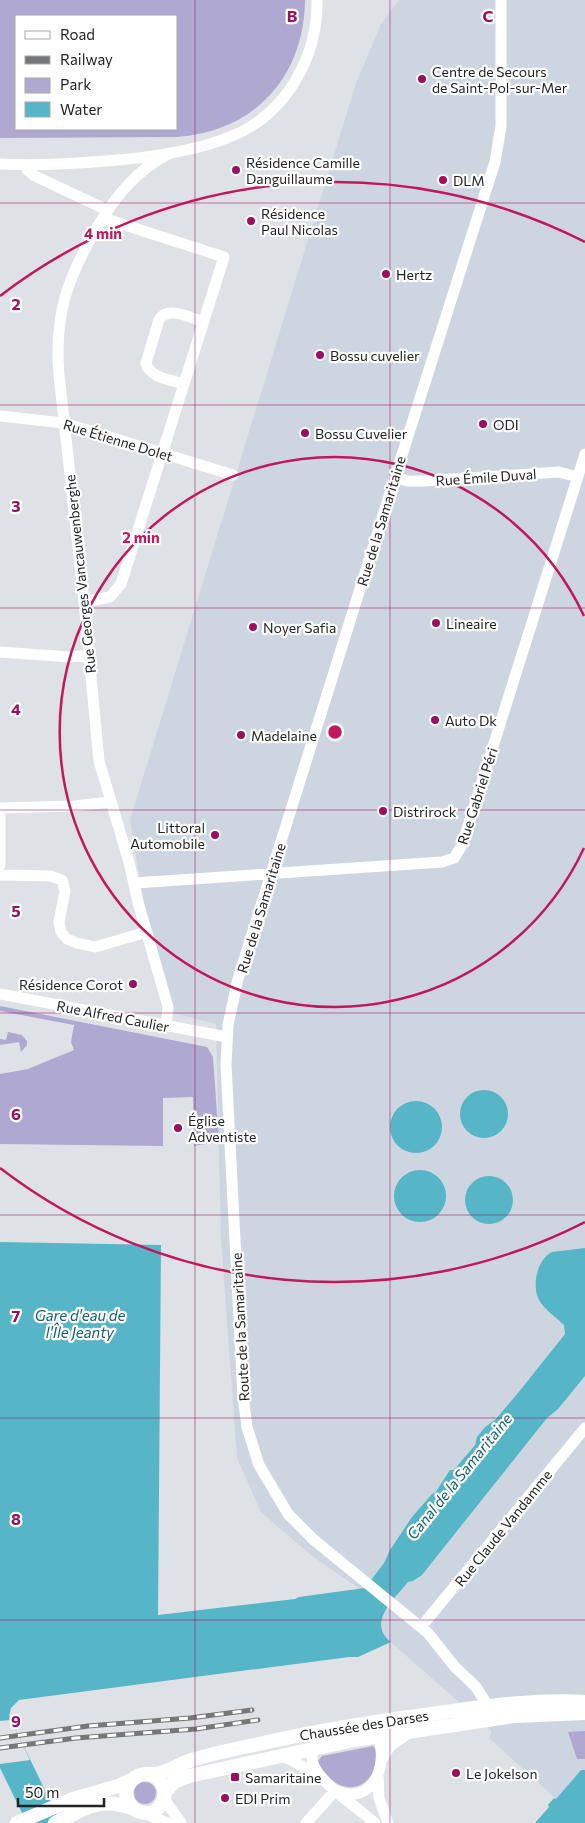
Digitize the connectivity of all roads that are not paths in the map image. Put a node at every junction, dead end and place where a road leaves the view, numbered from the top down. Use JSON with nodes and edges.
{"nodes":[{"id":1,"x":317,"y":0,"type":"edge"},
{"id":2,"x":501,"y":0,"type":"edge"},
{"id":3,"x":170,"y":153,"type":"junction"},
{"id":4,"x":0,"y":164,"type":"edge"},
{"id":5,"x":30,"y":166,"type":"junction"},
{"id":6,"x":105,"y":214,"type":"junction"},
{"id":7,"x":204,"y":322,"type":"junction"},
{"id":8,"x":184,"y":384,"type":"junction"},
{"id":9,"x":0,"y":416,"type":"edge"},
{"id":10,"x":64,"y":423,"type":"junction"},
{"id":11,"x":163,"y":453,"type":"junction"},
{"id":12,"x":585,"y":454,"type":"edge"},
{"id":13,"x":234,"y":475,"type":"dead end"},
{"id":14,"x":395,"y":477,"type":"junction"},
{"id":15,"x":578,"y":478,"type":"junction"},
{"id":16,"x":84,"y":602,"type":"junction"},
{"id":17,"x":0,"y":652,"type":"edge"},
{"id":18,"x":89,"y":655,"type":"junction"},
{"id":19,"x":111,"y":802,"type":"junction"},
{"id":20,"x":0,"y":808,"type":"edge"},
{"id":21,"x":0,"y":813,"type":"edge"},
{"id":22,"x":0,"y":865,"type":"edge"},
{"id":23,"x":272,"y":873,"type":"junction"},
{"id":24,"x":0,"y":875,"type":"edge"},
{"id":25,"x":134,"y":882,"type":"junction"},
{"id":26,"x":147,"y":932,"type":"junction"},
{"id":27,"x":0,"y":994,"type":"edge"},
{"id":28,"x":166,"y":1026,"type":"junction"},
{"id":29,"x":227,"y":1037,"type":"junction"},
{"id":30,"x":585,"y":1428,"type":"edge"},
{"id":31,"x":421,"y":1627,"type":"junction"},
{"id":32,"x":585,"y":1702,"type":"edge"},
{"id":33,"x":488,"y":1706,"type":"junction"},
{"id":34,"x":585,"y":1713,"type":"edge"},
{"id":35,"x":367,"y":1722,"type":"junction"},
{"id":36,"x":331,"y":1728,"type":"junction"},
{"id":37,"x":413,"y":1731,"type":"junction"},
{"id":38,"x":378,"y":1736,"type":"junction"},
{"id":39,"x":314,"y":1748,"type":"junction"},
{"id":40,"x":280,"y":1755,"type":"junction"},
{"id":41,"x":381,"y":1761,"type":"junction"},
{"id":42,"x":148,"y":1774,"type":"junction"},
{"id":43,"x":378,"y":1775,"type":"junction"},
{"id":44,"x":319,"y":1776,"type":"junction"},
{"id":45,"x":132,"y":1780,"type":"junction"},
{"id":46,"x":335,"y":1791,"type":"junction"},
{"id":47,"x":164,"y":1795,"type":"junction"},
{"id":48,"x":138,"y":1811,"type":"junction"},
{"id":49,"x":18,"y":1822,"type":"edge"},
{"id":50,"x":55,"y":1823,"type":"edge"},
{"id":51,"x":168,"y":1823,"type":"edge"},
{"id":52,"x":181,"y":1823,"type":"edge"},
{"id":53,"x":306,"y":1823,"type":"edge"},
{"id":54,"x":375,"y":1823,"type":"edge"},
{"id":55,"x":388,"y":1823,"type":"edge"}],
"edges":[{"from":1,"to":3,"type":"street"},
{"from":2,"to":14,"type":"street","name":"Rue de la Samaritaine"},
{"from":3,"to":5,"type":"street"},
{"from":3,"to":6,"type":"street","name":"Rue Georges Vancauwenberghe"},
{"from":4,"to":5,"type":"street"},
{"from":5,"to":6,"type":"street"},
{"from":6,"to":7,"type":"street"},
{"from":6,"to":10,"type":"street","name":"Rue Georges Vancauwenberghe"},
{"from":7,"to":8,"type":"street"},
{"from":7,"to":8,"type":"street"},
{"from":8,"to":11,"type":"street"},
{"from":9,"to":10,"type":"street","name":"Rue Étienne Dolet"},
{"from":10,"to":11,"type":"street","name":"Rue Étienne Dolet"},
{"from":10,"to":16,"type":"street","name":"Rue Georges Vancauwenberghe"},
{"from":11,"to":13,"type":"street","name":"Rue Étienne Dolet"},
{"from":11,"to":16,"type":"street"},
{"from":12,"to":15,"type":"street","name":"Rue Gabriel Péri"},
{"from":14,"to":15,"type":"street","name":"Rue Émile Duval"},
{"from":14,"to":23,"type":"street","name":"Rue de la Samaritaine"},
{"from":15,"to":23,"type":"street","name":"Rue Gabriel Péri"},
{"from":16,"to":18,"type":"street","name":"Rue Georges Vancauwenberghe"},
{"from":17,"to":18,"type":"street"},
{"from":18,"to":19,"type":"street","name":"Rue Georges Vancauwenberghe"},
{"from":19,"to":20,"type":"street"},
{"from":19,"to":25,"type":"street","name":"Rue Georges Vancauwenberghe"},
{"from":21,"to":22,"type":"street"},
{"from":23,"to":25,"type":"street","name":"Rue Gabriel Péri"},
{"from":23,"to":29,"type":"street","name":"Rue de la Samaritaine"},
{"from":24,"to":26,"type":"street"},
{"from":25,"to":26,"type":"street","name":"Rue Georges Vancauwenberghe"},
{"from":26,"to":28,"type":"street","name":"Rue Georges Vancauwenberghe"},
{"from":27,"to":28,"type":"street","name":"Rue Alfred Caulier"},
{"from":28,"to":29,"type":"street","name":"Rue Alfred Caulier"},
{"from":29,"to":31,"type":"street","name":"Route de la Samaritaine"},
{"from":30,"to":31,"type":"street","name":"Rue Claude Vandamme"},
{"from":31,"to":33,"type":"street"},
{"from":32,"to":33,"type":"main road","name":"Chaussée des Darses"},
{"from":33,"to":35,"type":"main road","name":"Chaussée des Darses"},
{"from":34,"to":37,"type":"main road","name":"Chaussée des Darses"},
{"from":35,"to":36,"type":"main road","name":"Chaussée des Darses"},
{"from":35,"to":38,"type":"street"},
{"from":36,"to":39,"type":"street"},
{"from":36,"to":42,"type":"main road","name":"Chaussée des Darses"},
{"from":37,"to":38,"type":"main road","name":"Chaussée des Darses"},
{"from":37,"to":41,"type":"street"},
{"from":38,"to":39,"type":"main road","name":"Chaussée des Darses"},
{"from":38,"to":41,"type":"street"},
{"from":39,"to":40,"type":"main road","name":"Chaussée des Darses"},
{"from":39,"to":44,"type":"street"},
{"from":40,"to":44,"type":"street"},
{"from":40,"to":47,"type":"main road","name":"Chaussée des Darses"},
{"from":41,"to":43,"type":"street"},
{"from":42,"to":45,"type":"main road"},
{"from":42,"to":47,"type":"main road"},
{"from":43,"to":46,"type":"street"},
{"from":43,"to":55,"type":"street"},
{"from":44,"to":46,"type":"street"},
{"from":45,"to":48,"type":"main road"},
{"from":45,"to":49,"type":"main road"},
{"from":46,"to":53,"type":"street"},
{"from":46,"to":54,"type":"street"},
{"from":47,"to":48,"type":"main road"},
{"from":47,"to":52,"type":"street"},
{"from":48,"to":50,"type":"main road"},
{"from":48,"to":51,"type":"street"}]}
